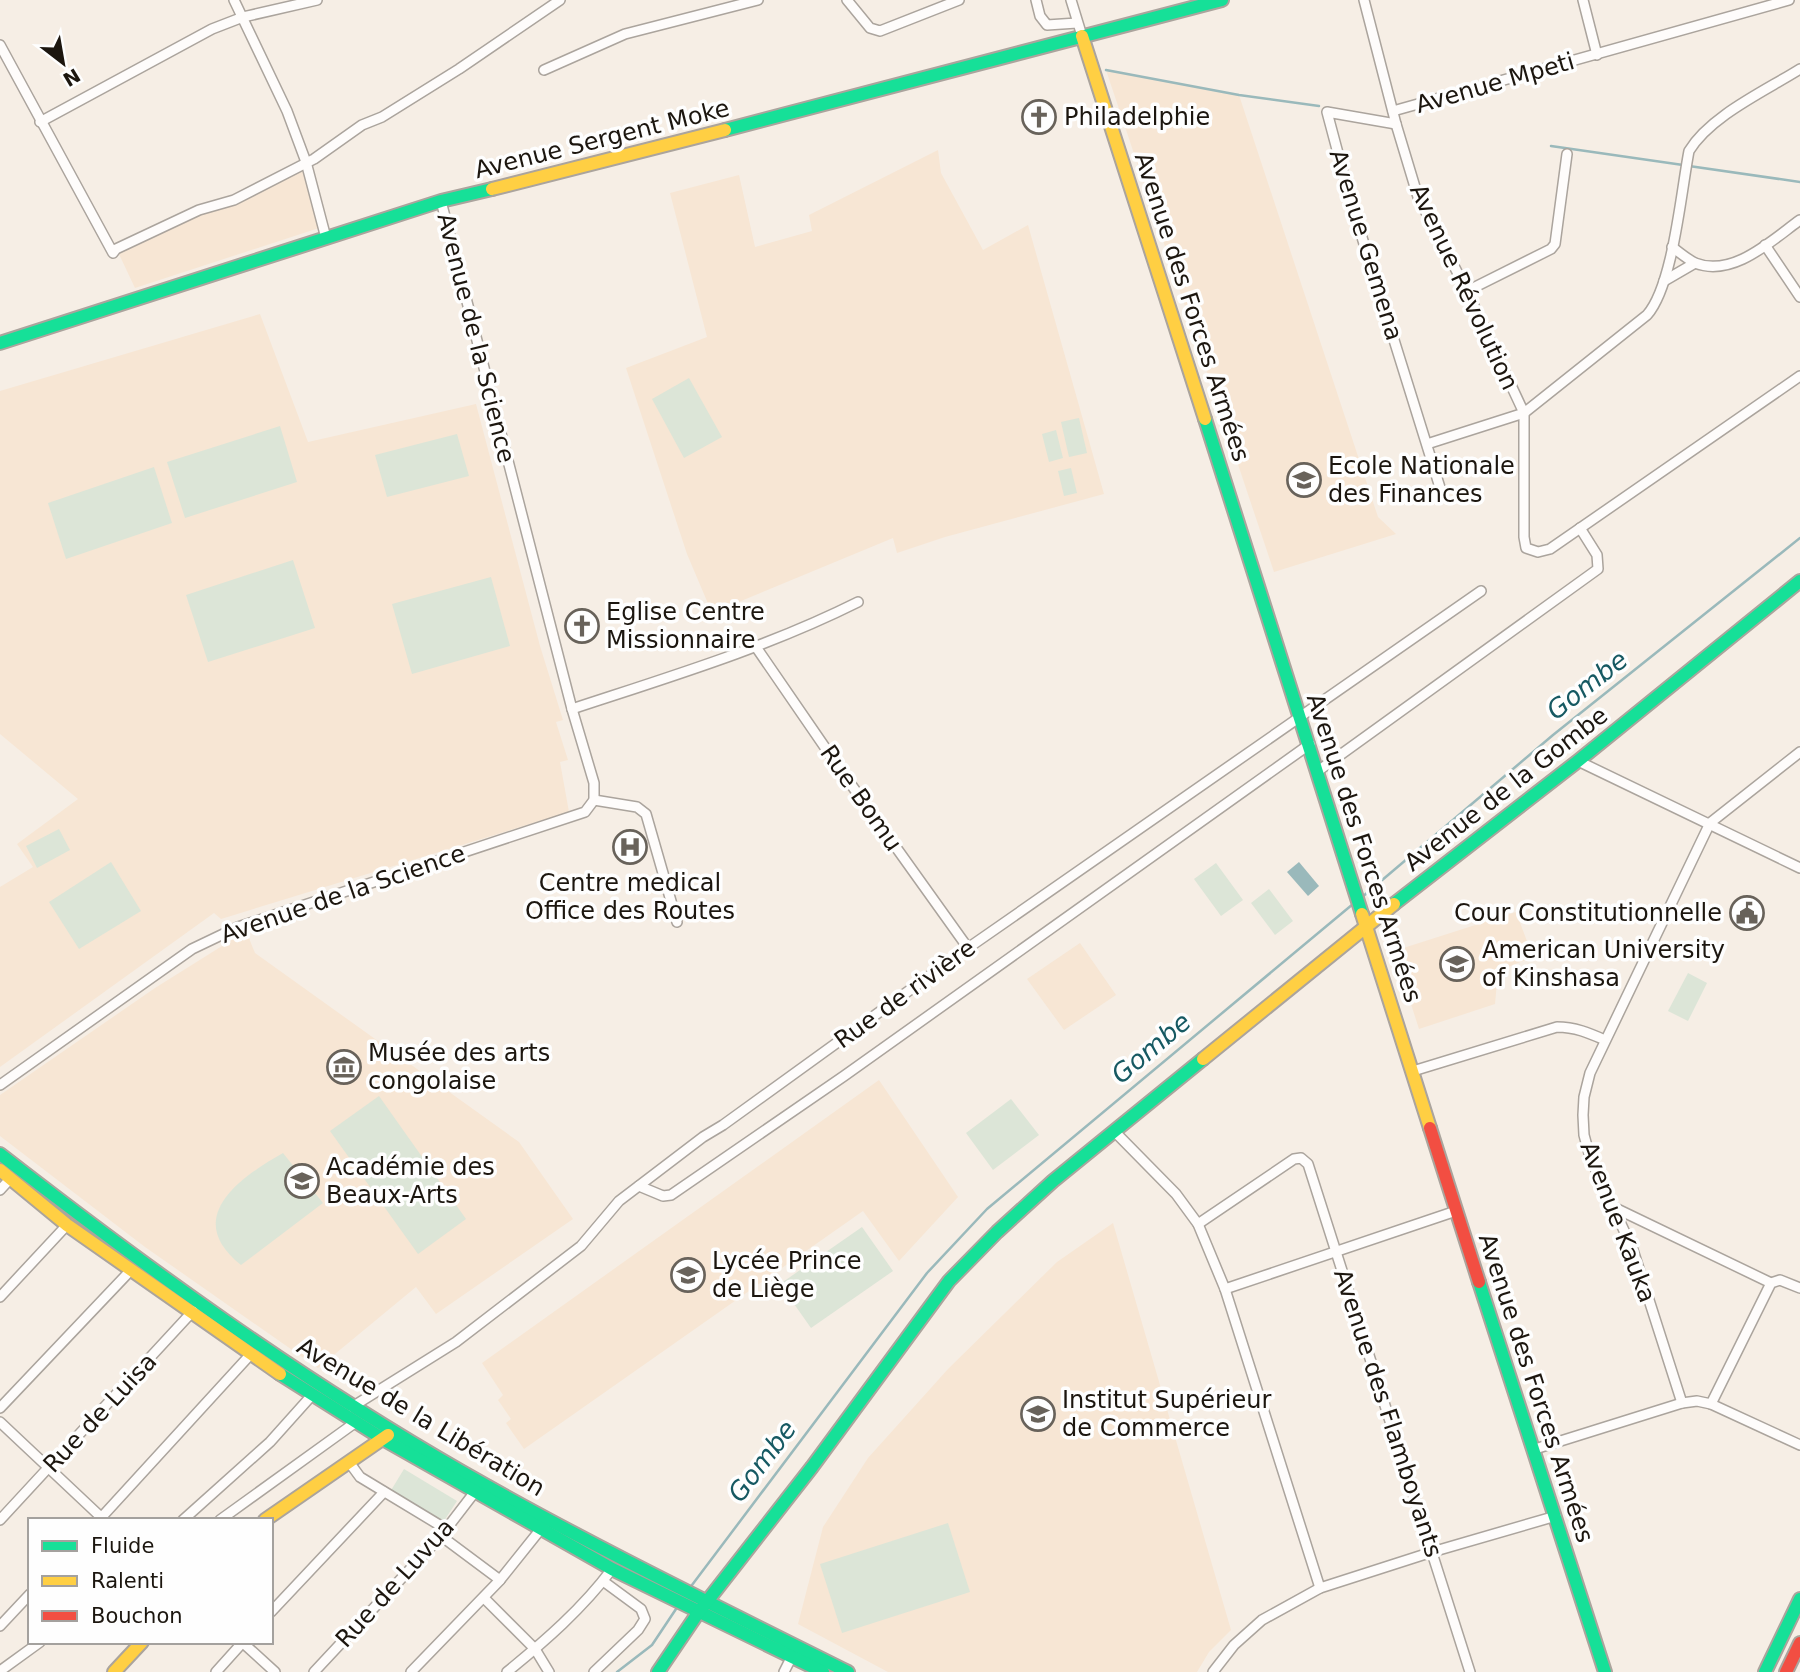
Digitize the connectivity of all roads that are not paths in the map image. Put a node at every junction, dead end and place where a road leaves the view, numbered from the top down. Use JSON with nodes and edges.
{"nodes":[{"id":1,"x":234,"y":0,"type":"edge"},
{"id":2,"x":317,"y":0,"type":"edge"},
{"id":3,"x":560,"y":0,"type":"edge"},
{"id":4,"x":758,"y":0,"type":"edge"},
{"id":5,"x":847,"y":0,"type":"edge"},
{"id":6,"x":959,"y":0,"type":"edge"},
{"id":7,"x":1036,"y":0,"type":"edge"},
{"id":8,"x":1071,"y":0,"type":"edge"},
{"id":9,"x":1222,"y":0,"type":"edge"},
{"id":10,"x":1364,"y":0,"type":"edge"},
{"id":11,"x":1583,"y":0,"type":"edge"},
{"id":12,"x":1788,"y":0,"type":"edge"},
{"id":13,"x":243,"y":18,"type":"junction"},
{"id":14,"x":1077,"y":23,"type":"junction"},
{"id":15,"x":1082,"y":36,"type":"junction"},
{"id":16,"x":0,"y":45,"type":"edge"},
{"id":17,"x":1597,"y":55,"type":"junction"},
{"id":18,"x":1800,"y":69,"type":"edge"},
{"id":19,"x":544,"y":70,"type":"dead end"},
{"id":20,"x":1393,"y":111,"type":"junction"},
{"id":21,"x":40,"y":122,"type":"junction"},
{"id":22,"x":1396,"y":124,"type":"junction"},
{"id":23,"x":1567,"y":154,"type":"dead end"},
{"id":24,"x":306,"y":162,"type":"junction"},
{"id":25,"x":441,"y":201,"type":"junction"},
{"id":26,"x":1800,"y":220,"type":"edge"},
{"id":27,"x":326,"y":238,"type":"junction"},
{"id":28,"x":1765,"y":245,"type":"junction"},
{"id":29,"x":1672,"y":247,"type":"junction"},
{"id":30,"x":1695,"y":262,"type":"junction"},
{"id":31,"x":1664,"y":281,"type":"junction"},
{"id":32,"x":1467,"y":291,"type":"junction"},
{"id":33,"x":1800,"y":297,"type":"edge"},
{"id":34,"x":0,"y":343,"type":"edge"},
{"id":35,"x":1800,"y":376,"type":"edge"},
{"id":36,"x":1524,"y":412,"type":"junction"},
{"id":37,"x":1427,"y":444,"type":"junction"},
{"id":38,"x":1442,"y":494,"type":"dead end"},
{"id":39,"x":1580,"y":528,"type":"junction"},
{"id":40,"x":1800,"y":580,"type":"edge"},
{"id":41,"x":1481,"y":591,"type":"dead end"},
{"id":42,"x":858,"y":602,"type":"dead end"},
{"id":43,"x":756,"y":648,"type":"junction"},
{"id":44,"x":572,"y":709,"type":"junction"},
{"id":45,"x":1300,"y":715,"type":"junction"},
{"id":46,"x":1310,"y":744,"type":"junction"},
{"id":47,"x":1800,"y":752,"type":"edge"},
{"id":48,"x":1578,"y":761,"type":"junction"},
{"id":49,"x":1318,"y":771,"type":"junction"},
{"id":50,"x":594,"y":800,"type":"junction"},
{"id":51,"x":1710,"y":823,"type":"junction"},
{"id":52,"x":1800,"y":868,"type":"edge"},
{"id":53,"x":677,"y":922,"type":"dead end"},
{"id":54,"x":1367,"y":925,"type":"junction"},
{"id":55,"x":968,"y":948,"type":"junction"},
{"id":56,"x":1605,"y":1041,"type":"junction"},
{"id":57,"x":1413,"y":1071,"type":"junction"},
{"id":58,"x":0,"y":1085,"type":"edge"},
{"id":59,"x":1114,"y":1131,"type":"junction"},
{"id":60,"x":0,"y":1154,"type":"edge"},
{"id":61,"x":5,"y":1174,"type":"edge"},
{"id":62,"x":639,"y":1185,"type":"junction"},
{"id":63,"x":0,"y":1190,"type":"edge"},
{"id":64,"x":1614,"y":1207,"type":"junction"},
{"id":65,"x":1456,"y":1211,"type":"junction"},
{"id":66,"x":1198,"y":1224,"type":"junction"},
{"id":67,"x":68,"y":1225,"type":"junction"},
{"id":68,"x":1336,"y":1251,"type":"junction"},
{"id":69,"x":131,"y":1270,"type":"junction"},
{"id":70,"x":1771,"y":1283,"type":"junction"},
{"id":71,"x":1800,"y":1288,"type":"edge"},
{"id":72,"x":1225,"y":1289,"type":"junction"},
{"id":73,"x":0,"y":1297,"type":"edge"},
{"id":74,"x":194,"y":1308,"type":"junction"},
{"id":75,"x":250,"y":1355,"type":"junction"},
{"id":76,"x":313,"y":1394,"type":"junction"},
{"id":77,"x":1682,"y":1404,"type":"junction"},
{"id":78,"x":1711,"y":1404,"type":"junction"},
{"id":79,"x":0,"y":1408,"type":"edge"},
{"id":80,"x":349,"y":1409,"type":"junction"},
{"id":81,"x":0,"y":1422,"type":"edge"},
{"id":82,"x":356,"y":1422,"type":"junction"},
{"id":83,"x":389,"y":1435,"type":"junction"},
{"id":84,"x":1800,"y":1445,"type":"edge"},
{"id":85,"x":1535,"y":1449,"type":"junction"},
{"id":86,"x":349,"y":1462,"type":"junction"},
{"id":87,"x":50,"y":1468,"type":"junction"},
{"id":88,"x":384,"y":1493,"type":"junction"},
{"id":89,"x":474,"y":1493,"type":"junction"},
{"id":90,"x":1556,"y":1516,"type":"junction"},
{"id":91,"x":100,"y":1518,"type":"edge"},
{"id":92,"x":102,"y":1518,"type":"edge"},
{"id":93,"x":185,"y":1518,"type":"edge"},
{"id":94,"x":223,"y":1518,"type":"edge"},
{"id":95,"x":268,"y":1518,"type":"edge"},
{"id":96,"x":0,"y":1520,"type":"edge"},
{"id":97,"x":540,"y":1530,"type":"junction"},
{"id":98,"x":444,"y":1533,"type":"junction"},
{"id":99,"x":1432,"y":1552,"type":"junction"},
{"id":100,"x":612,"y":1569,"type":"junction"},
{"id":101,"x":500,"y":1580,"type":"junction"},
{"id":102,"x":603,"y":1581,"type":"junction"},
{"id":103,"x":1320,"y":1588,"type":"junction"},
{"id":104,"x":28,"y":1596,"type":"edge"},
{"id":105,"x":484,"y":1598,"type":"junction"},
{"id":106,"x":1800,"y":1599,"type":"edge"},
{"id":107,"x":698,"y":1605,"type":"junction"},
{"id":108,"x":273,"y":1610,"type":"edge"},
{"id":109,"x":0,"y":1626,"type":"edge"},
{"id":110,"x":1800,"y":1643,"type":"edge"},
{"id":111,"x":37,"y":1644,"type":"edge"},
{"id":112,"x":140,"y":1644,"type":"edge"},
{"id":113,"x":241,"y":1644,"type":"edge"},
{"id":114,"x":245,"y":1644,"type":"edge"},
{"id":115,"x":535,"y":1649,"type":"junction"},
{"id":116,"x":792,"y":1656,"type":"junction"},
{"id":117,"x":0,"y":1671,"type":"edge"},
{"id":118,"x":114,"y":1672,"type":"edge"},
{"id":119,"x":216,"y":1672,"type":"edge"},
{"id":120,"x":275,"y":1672,"type":"edge"},
{"id":121,"x":314,"y":1672,"type":"edge"},
{"id":122,"x":411,"y":1672,"type":"edge"},
{"id":123,"x":507,"y":1672,"type":"edge"},
{"id":124,"x":549,"y":1672,"type":"edge"},
{"id":125,"x":594,"y":1672,"type":"edge"},
{"id":126,"x":658,"y":1672,"type":"edge"},
{"id":127,"x":784,"y":1672,"type":"edge"},
{"id":128,"x":823,"y":1672,"type":"edge"},
{"id":129,"x":848,"y":1672,"type":"edge"},
{"id":130,"x":1213,"y":1672,"type":"edge"},
{"id":131,"x":1470,"y":1672,"type":"edge"},
{"id":132,"x":1605,"y":1672,"type":"edge"},
{"id":133,"x":1765,"y":1672,"type":"edge"},
{"id":134,"x":1786,"y":1672,"type":"edge"}],
"edges":[{"from":1,"to":13,"type":"street"},
{"from":2,"to":13,"type":"street"},
{"from":3,"to":24,"type":"street"},
{"from":4,"to":19,"type":"street"},
{"from":5,"to":6,"type":"street"},
{"from":7,"to":14,"type":"street"},
{"from":8,"to":14,"type":"street"},
{"from":9,"to":15,"type":"street","name":"Avenue Sergent Moke"},
{"from":10,"to":20,"type":"street","name":"Avenue Révolution"},
{"from":11,"to":17,"type":"street","name":"Avenue Mpeti"},
{"from":12,"to":17,"type":"street","name":"Avenue Mpeti"},
{"from":13,"to":21,"type":"street"},
{"from":13,"to":24,"type":"street"},
{"from":14,"to":15,"type":"street"},
{"from":15,"to":25,"type":"street","name":"Avenue Sergent Moke"},
{"from":15,"to":45,"type":"street","name":"Avenue des Forces Armées"},
{"from":16,"to":21,"type":"street"},
{"from":17,"to":20,"type":"street","name":"Avenue Mpeti"},
{"from":18,"to":29,"type":"street"},
{"from":20,"to":22,"type":"street","name":"Avenue Révolution"},
{"from":21,"to":24,"type":"street"},
{"from":22,"to":32,"type":"street","name":"Avenue Révolution"},
{"from":22,"to":37,"type":"street","name":"Avenue Gemena"},
{"from":23,"to":32,"type":"street"},
{"from":24,"to":27,"type":"street"},
{"from":25,"to":27,"type":"street","name":"Avenue Sergent Moke"},
{"from":25,"to":44,"type":"street","name":"Avenue de la Science"},
{"from":26,"to":28,"type":"street"},
{"from":27,"to":34,"type":"street","name":"Avenue Sergent Moke"},
{"from":28,"to":30,"type":"street"},
{"from":28,"to":33,"type":"street"},
{"from":29,"to":30,"type":"street"},
{"from":29,"to":31,"type":"street"},
{"from":30,"to":31,"type":"street"},
{"from":31,"to":36,"type":"street"},
{"from":32,"to":36,"type":"street","name":"Avenue Révolution"},
{"from":35,"to":39,"type":"street"},
{"from":36,"to":37,"type":"street"},
{"from":36,"to":39,"type":"street","name":"Avenue Révolution"},
{"from":37,"to":38,"type":"street","name":"Avenue Gemena"},
{"from":39,"to":49,"type":"street"},
{"from":40,"to":48,"type":"street","name":"Avenue de la Gombe"},
{"from":41,"to":45,"type":"street","name":"Rue de rivière"},
{"from":42,"to":43,"type":"street"},
{"from":43,"to":44,"type":"street"},
{"from":43,"to":55,"type":"street","name":"Rue Bomu"},
{"from":44,"to":50,"type":"street","name":"Avenue de la Science"},
{"from":45,"to":46,"type":"street","name":"Avenue des Forces Armées"},
{"from":45,"to":55,"type":"street","name":"Rue de rivière"},
{"from":46,"to":49,"type":"street","name":"Avenue des Forces Armées"},
{"from":46,"to":62,"type":"street"},
{"from":47,"to":51,"type":"street"},
{"from":48,"to":51,"type":"street"},
{"from":48,"to":54,"type":"street","name":"Avenue de la Gombe"},
{"from":49,"to":54,"type":"street","name":"Avenue des Forces Armées"},
{"from":50,"to":53,"type":"street"},
{"from":50,"to":58,"type":"street","name":"Avenue de la Science"},
{"from":51,"to":52,"type":"street"},
{"from":51,"to":56,"type":"street","name":"Avenue Kauka"},
{"from":54,"to":57,"type":"street","name":"Avenue des Forces Armées"},
{"from":54,"to":59,"type":"street","name":"Avenue de la Gombe"},
{"from":55,"to":62,"type":"street","name":"Rue de rivière"},
{"from":56,"to":57,"type":"street"},
{"from":56,"to":64,"type":"street","name":"Avenue Kauka"},
{"from":57,"to":65,"type":"street","name":"Avenue des Forces Armées"},
{"from":59,"to":66,"type":"street"},
{"from":59,"to":107,"type":"street","name":"Avenue de la Gombe"},
{"from":60,"to":74,"type":"street","name":"Avenue de la Libération"},
{"from":61,"to":63,"type":"street"},
{"from":61,"to":67,"type":"street","name":"Avenue de la Libération"},
{"from":62,"to":80,"type":"street","name":"Rue de rivière"},
{"from":64,"to":70,"type":"street"},
{"from":64,"to":77,"type":"street","name":"Avenue Kauka"},
{"from":65,"to":68,"type":"street"},
{"from":65,"to":85,"type":"street","name":"Avenue des Forces Armées"},
{"from":66,"to":68,"type":"street","name":"Avenue des Flamboyants"},
{"from":66,"to":72,"type":"street"},
{"from":67,"to":69,"type":"street","name":"Avenue de la Libération"},
{"from":67,"to":73,"type":"street"},
{"from":68,"to":72,"type":"street"},
{"from":68,"to":99,"type":"street","name":"Avenue des Flamboyants"},
{"from":69,"to":74,"type":"street","name":"Avenue de la Libération"},
{"from":69,"to":79,"type":"street"},
{"from":70,"to":71,"type":"street"},
{"from":70,"to":78,"type":"street"},
{"from":72,"to":103,"type":"street"},
{"from":74,"to":75,"type":"street","name":"Avenue de la Libération"},
{"from":74,"to":80,"type":"street","name":"Avenue de la Libération"},
{"from":74,"to":87,"type":"street","name":"Rue de Luisa"},
{"from":75,"to":76,"type":"street","name":"Avenue de la Libération"},
{"from":75,"to":92,"type":"street"},
{"from":76,"to":80,"type":"street","name":"Avenue de la Libération"},
{"from":76,"to":93,"type":"street"},
{"from":77,"to":78,"type":"street"},
{"from":77,"to":85,"type":"street"},
{"from":78,"to":84,"type":"street"},
{"from":80,"to":82,"type":"street","name":"Avenue de la Libération"},
{"from":80,"to":83,"type":"street","name":"Avenue de la Libération"},
{"from":81,"to":87,"type":"street"},
{"from":82,"to":83,"type":"street","name":"Avenue de la Libération"},
{"from":82,"to":94,"type":"street"},
{"from":83,"to":86,"type":"street"},
{"from":83,"to":89,"type":"street","name":"Avenue de la Libération"},
{"from":83,"to":107,"type":"street","name":"Avenue de la Libération"},
{"from":85,"to":90,"type":"street","name":"Avenue des Forces Armées"},
{"from":86,"to":88,"type":"street"},
{"from":86,"to":95,"type":"street"},
{"from":87,"to":91,"type":"street"},
{"from":87,"to":96,"type":"street","name":"Rue de Luisa"},
{"from":88,"to":98,"type":"street"},
{"from":88,"to":108,"type":"street"},
{"from":89,"to":97,"type":"street","name":"Avenue de la Libération"},
{"from":89,"to":98,"type":"street","name":"Rue de Luvua"},
{"from":90,"to":99,"type":"street"},
{"from":90,"to":132,"type":"street","name":"Avenue des Forces Armées"},
{"from":97,"to":100,"type":"street","name":"Avenue de la Libération"},
{"from":97,"to":101,"type":"street"},
{"from":98,"to":101,"type":"street"},
{"from":98,"to":121,"type":"street","name":"Rue de Luvua"},
{"from":99,"to":103,"type":"street"},
{"from":99,"to":131,"type":"street","name":"Avenue des Flamboyants"},
{"from":100,"to":102,"type":"street"},
{"from":100,"to":107,"type":"street","name":"Avenue de la Libération"},
{"from":101,"to":105,"type":"street"},
{"from":102,"to":115,"type":"street"},
{"from":102,"to":125,"type":"street"},
{"from":103,"to":130,"type":"street"},
{"from":104,"to":109,"type":"street"},
{"from":105,"to":115,"type":"street"},
{"from":105,"to":122,"type":"street"},
{"from":106,"to":133,"type":"street"},
{"from":107,"to":116,"type":"street","name":"Avenue de la Libération"},
{"from":107,"to":126,"type":"street","name":"Avenue de la Gombe"},
{"from":107,"to":129,"type":"street","name":"Avenue de la Libération"},
{"from":110,"to":134,"type":"street"},
{"from":111,"to":117,"type":"street"},
{"from":112,"to":118,"type":"street"},
{"from":113,"to":119,"type":"street"},
{"from":114,"to":120,"type":"street"},
{"from":115,"to":123,"type":"street"},
{"from":115,"to":124,"type":"street"},
{"from":116,"to":127,"type":"street"},
{"from":116,"to":128,"type":"street","name":"Avenue de la Libération"}]}
